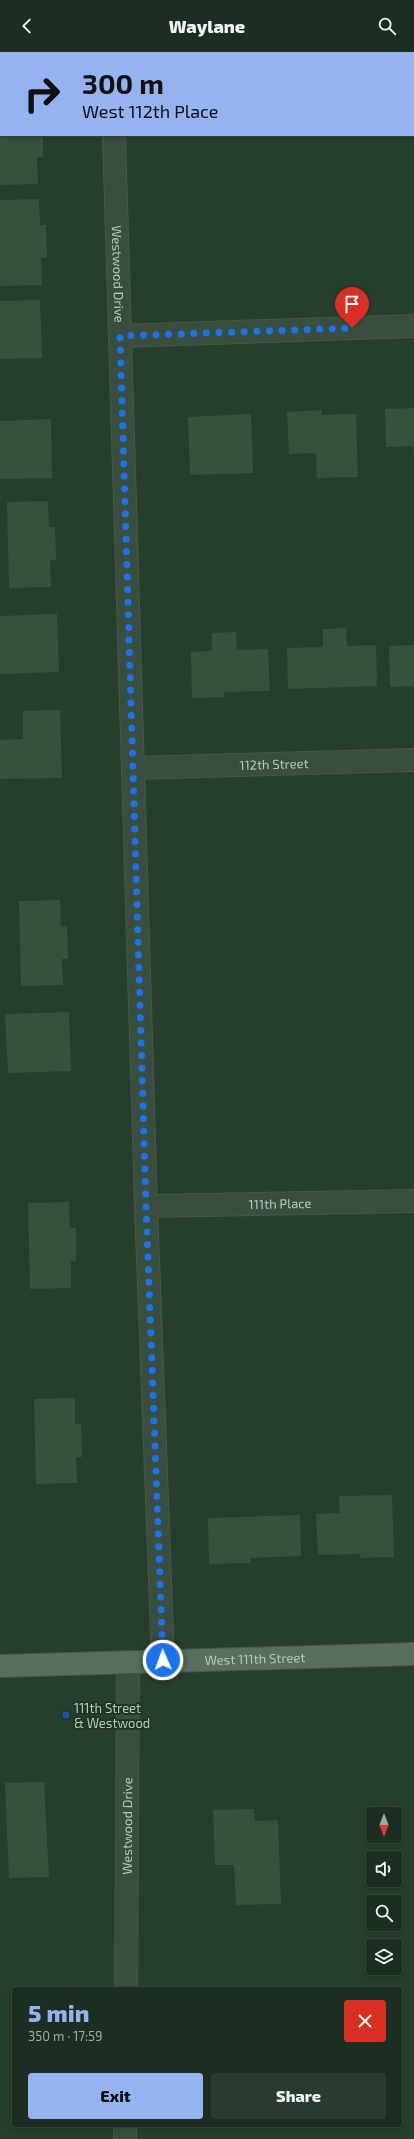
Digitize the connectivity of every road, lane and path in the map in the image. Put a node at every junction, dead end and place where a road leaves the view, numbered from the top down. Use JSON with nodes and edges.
{"nodes":[{"id":1,"x":114,"y":136,"type":"edge"},
{"id":2,"x":414,"y":326,"type":"edge"},
{"id":3,"x":120,"y":336,"type":"junction"},
{"id":4,"x":414,"y":760,"type":"edge"},
{"id":5,"x":134,"y":768,"type":"junction"},
{"id":6,"x":414,"y":1201,"type":"edge"},
{"id":7,"x":146,"y":1206,"type":"junction"},
{"id":8,"x":414,"y":1654,"type":"edge"},
{"id":9,"x":163,"y":1660,"type":"junction"},
{"id":10,"x":128,"y":1662,"type":"junction"},
{"id":11,"x":0,"y":1666,"type":"edge"},
{"id":12,"x":126,"y":1987,"type":"edge"},
{"id":13,"x":125,"y":2127,"type":"edge"},
{"id":14,"x":125,"y":2139,"type":"edge"}],
"edges":[{"from":1,"to":3,"type":"street","name":"Westwood Drive"},
{"from":2,"to":3,"type":"street"},
{"from":3,"to":5,"type":"street","name":"Westwood Drive"},
{"from":4,"to":5,"type":"street","name":"112th Street"},
{"from":5,"to":7,"type":"street","name":"Westwood Drive"},
{"from":6,"to":7,"type":"street","name":"111th Place"},
{"from":7,"to":9,"type":"street","name":"Westwood Drive"},
{"from":8,"to":9,"type":"main road","name":"West 111th Street"},
{"from":9,"to":10,"type":"main road","name":"West 111th Street"},
{"from":10,"to":11,"type":"main road","name":"West 111th Street"},
{"from":10,"to":12,"type":"street","name":"Westwood Drive"},
{"from":13,"to":14,"type":"street"}]}
